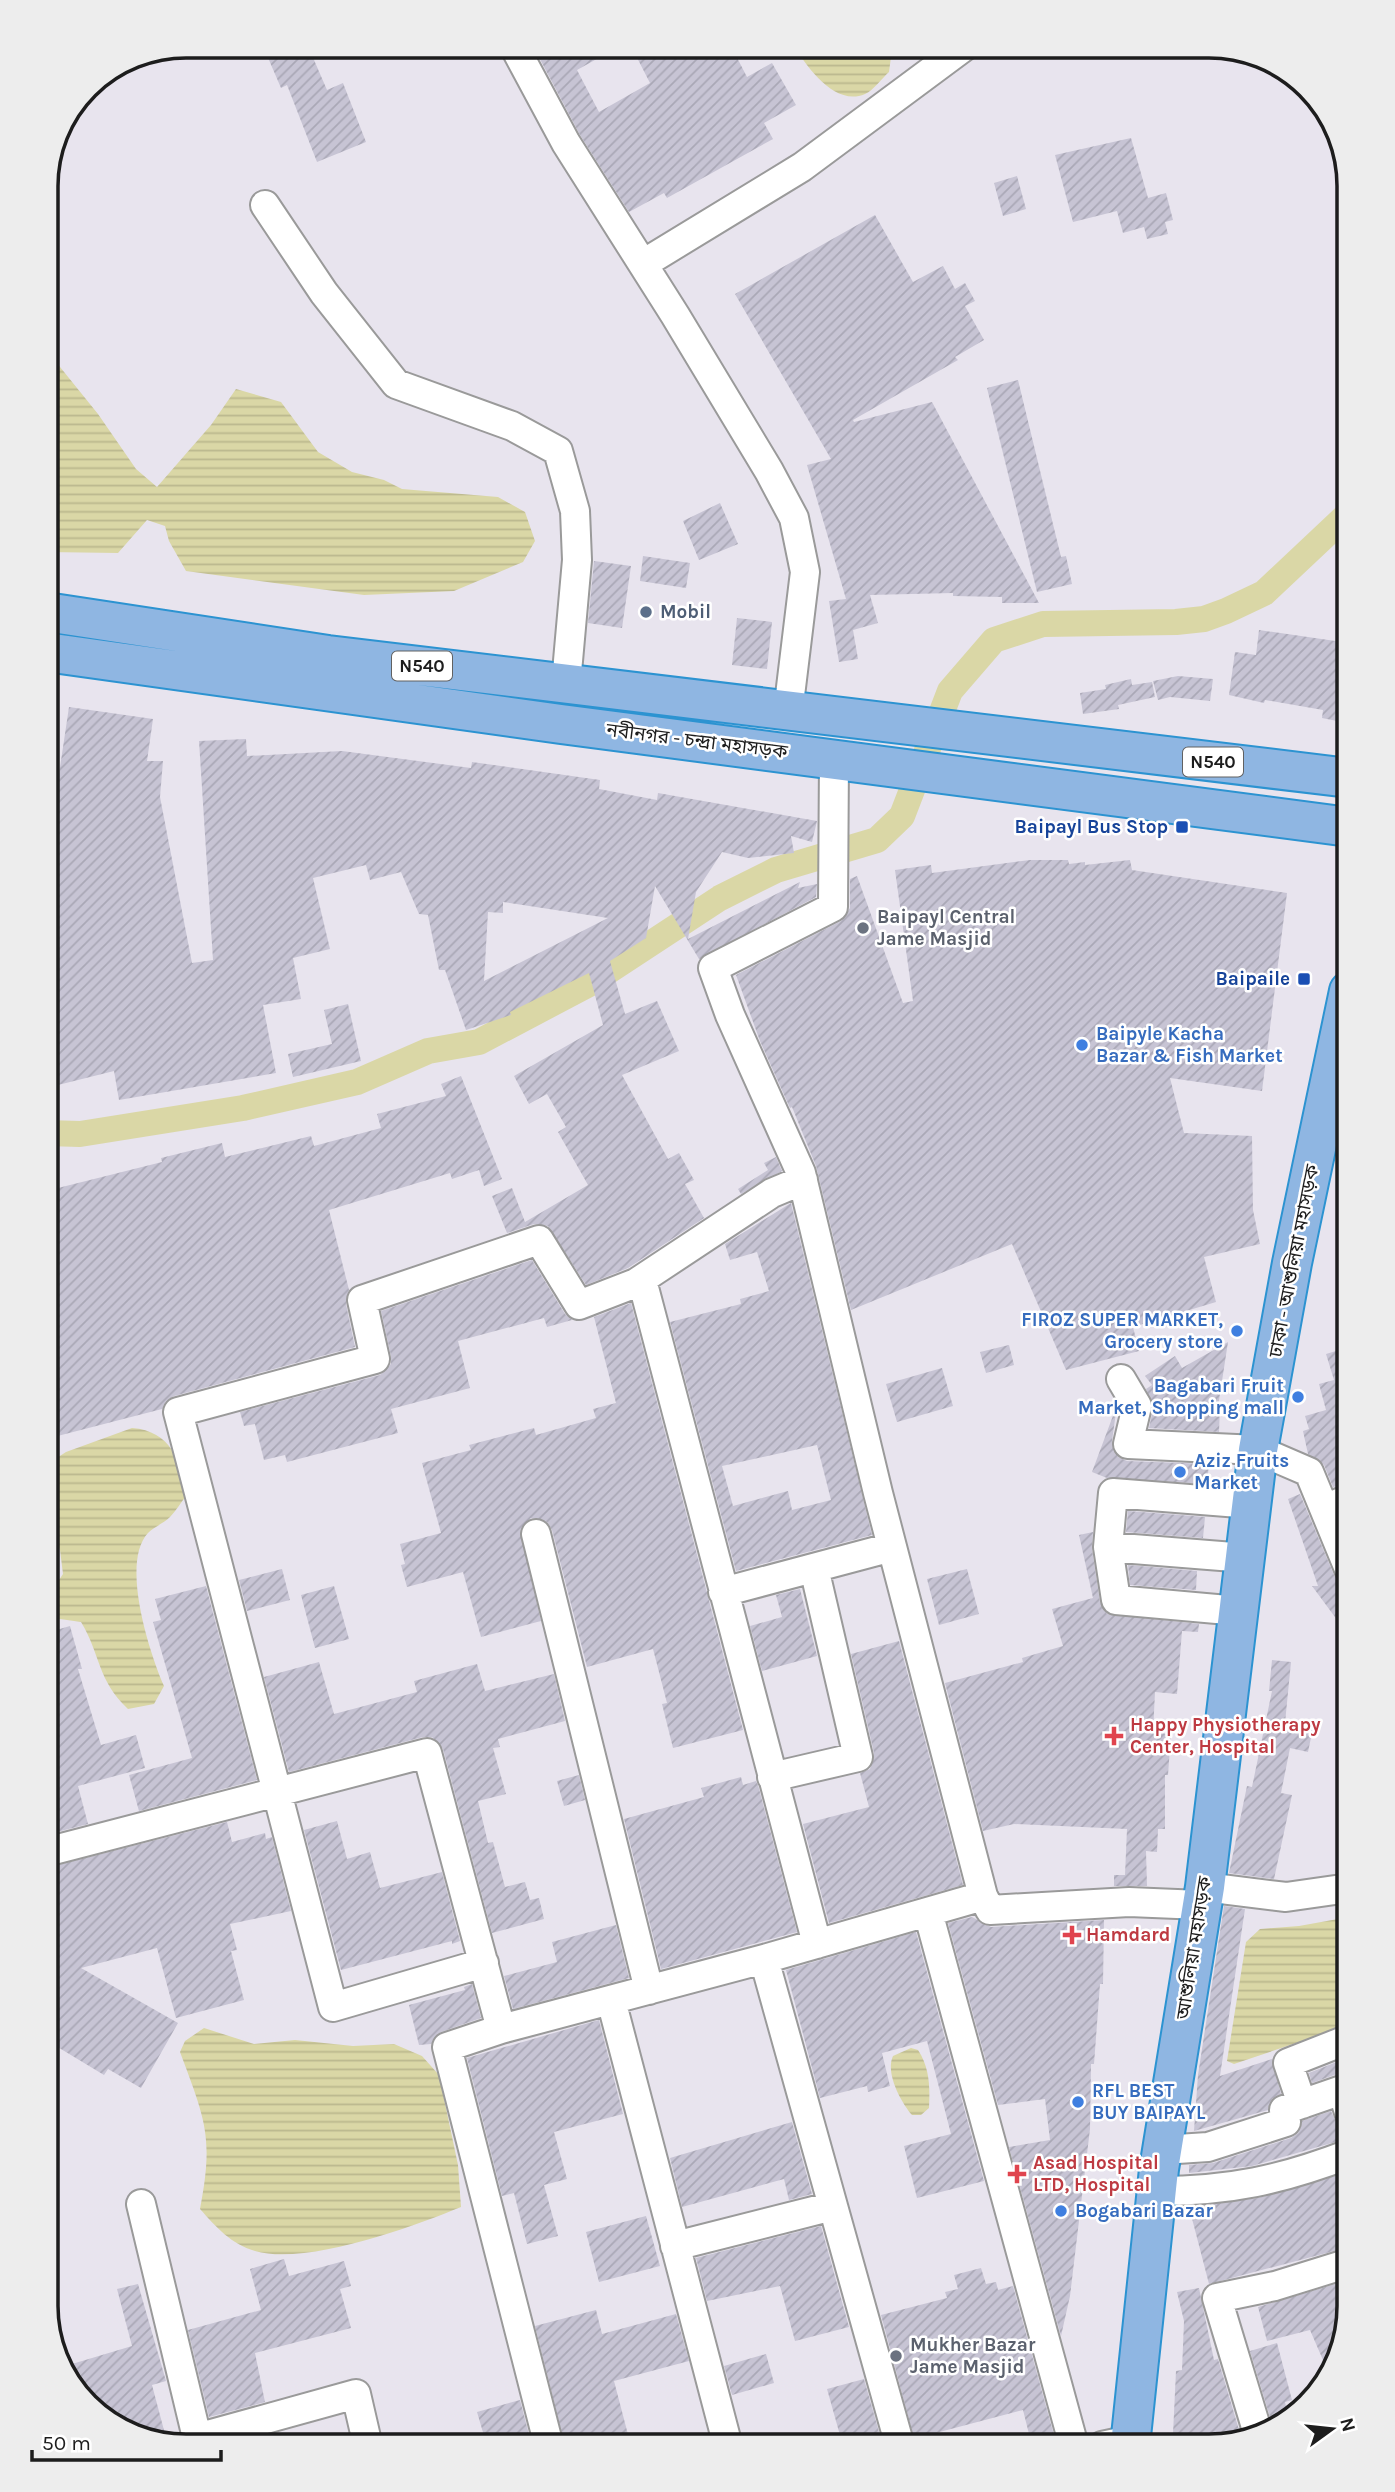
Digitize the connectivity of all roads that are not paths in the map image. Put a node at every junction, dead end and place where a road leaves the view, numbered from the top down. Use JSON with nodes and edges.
{"nodes":[{"id":1,"x":520,"y":58,"type":"edge"},
{"id":2,"x":946,"y":58,"type":"edge"},
{"id":3,"x":265,"y":205,"type":"dead end"},
{"id":4,"x":643,"y":264,"type":"junction"},
{"id":5,"x":58,"y":614,"type":"edge"},
{"id":6,"x":58,"y":654,"type":"edge"},
{"id":7,"x":560,"y":684,"type":"junction"},
{"id":8,"x":794,"y":713,"type":"junction"},
{"id":9,"x":834,"y":759,"type":"junction"},
{"id":10,"x":1337,"y":777,"type":"edge"},
{"id":11,"x":1337,"y":825,"type":"edge"},
{"id":12,"x":1337,"y":1048,"type":"edge"},
{"id":13,"x":803,"y":1180,"type":"junction"},
{"id":14,"x":642,"y":1280,"type":"junction"},
{"id":15,"x":1121,"y":1379,"type":"dead end"},
{"id":16,"x":1258,"y":1450,"type":"junction"},
{"id":17,"x":1337,"y":1503,"type":"edge"},
{"id":18,"x":1252,"y":1504,"type":"junction"},
{"id":19,"x":536,"y":1534,"type":"dead end"},
{"id":20,"x":892,"y":1547,"type":"junction"},
{"id":21,"x":1108,"y":1547,"type":"junction"},
{"id":22,"x":1246,"y":1558,"type":"junction"},
{"id":23,"x":814,"y":1568,"type":"junction"},
{"id":24,"x":723,"y":1592,"type":"junction"},
{"id":25,"x":1239,"y":1611,"type":"junction"},
{"id":26,"x":772,"y":1777,"type":"junction"},
{"id":27,"x":278,"y":1793,"type":"junction"},
{"id":28,"x":58,"y":1849,"type":"edge"},
{"id":29,"x":1337,"y":1890,"type":"edge"},
{"id":30,"x":982,"y":1896,"type":"junction"},
{"id":31,"x":1203,"y":1896,"type":"junction"},
{"id":32,"x":928,"y":1912,"type":"junction"},
{"id":33,"x":817,"y":1944,"type":"junction"},
{"id":34,"x":764,"y":1959,"type":"junction"},
{"id":35,"x":484,"y":1963,"type":"junction"},
{"id":36,"x":649,"y":1990,"type":"junction"},
{"id":37,"x":611,"y":2000,"type":"junction"},
{"id":38,"x":501,"y":2029,"type":"junction"},
{"id":39,"x":1337,"y":2044,"type":"edge"},
{"id":40,"x":1337,"y":2092,"type":"edge"},
{"id":41,"x":1302,"y":2104,"type":"junction"},
{"id":42,"x":1163,"y":2150,"type":"junction"},
{"id":43,"x":1337,"y":2158,"type":"edge"},
{"id":44,"x":1157,"y":2191,"type":"junction"},
{"id":45,"x":141,"y":2204,"type":"dead end"},
{"id":46,"x":833,"y":2206,"type":"junction"},
{"id":47,"x":675,"y":2246,"type":"junction"},
{"id":48,"x":1337,"y":2267,"type":"edge"},
{"id":49,"x":1255,"y":2425,"type":"edge"},
{"id":50,"x":196,"y":2434,"type":"edge"},
{"id":51,"x":224,"y":2434,"type":"edge"},
{"id":52,"x":365,"y":2434,"type":"edge"},
{"id":53,"x":546,"y":2434,"type":"edge"},
{"id":54,"x":725,"y":2434,"type":"edge"},
{"id":55,"x":897,"y":2434,"type":"edge"},
{"id":56,"x":1071,"y":2434,"type":"edge"},
{"id":57,"x":1122,"y":2434,"type":"edge"}],
"edges":[{"from":1,"to":4,"type":"street"},
{"from":2,"to":4,"type":"street"},
{"from":3,"to":7,"type":"street"},
{"from":4,"to":8,"type":"street"},
{"from":5,"to":7,"type":"highway","name":"নবীনগর - চন্দ্রা মহাসড়ক","number":"N540"},
{"from":6,"to":9,"type":"highway","name":"নবীনগর - চন্দ্রা মহাসড়ক","number":"N540"},
{"from":7,"to":8,"type":"highway","name":"নবীনগর - চন্দ্রা মহাসড়ক","number":"N540"},
{"from":8,"to":10,"type":"highway","name":"নবীনগর - চন্দ্রা মহাসড়ক","number":"N540"},
{"from":9,"to":11,"type":"highway","name":"নবীনগর - চন্দ্রা মহাসড়ক","number":"N540"},
{"from":9,"to":13,"type":"street"},
{"from":12,"to":16,"type":"highway","name":"ঢাকা - আশুলিয়া মহাসড়ক"},
{"from":13,"to":14,"type":"street"},
{"from":13,"to":20,"type":"street"},
{"from":14,"to":24,"type":"street"},
{"from":14,"to":27,"type":"street"},
{"from":15,"to":16,"type":"street"},
{"from":16,"to":17,"type":"street"},
{"from":16,"to":18,"type":"highway","name":"আশুলিয়া মহাসড়ক"},
{"from":18,"to":21,"type":"street"},
{"from":18,"to":22,"type":"highway","name":"আশুলিয়া মহাসড়ক"},
{"from":19,"to":36,"type":"street"},
{"from":20,"to":23,"type":"street"},
{"from":20,"to":30,"type":"street"},
{"from":21,"to":22,"type":"street"},
{"from":21,"to":25,"type":"street"},
{"from":22,"to":25,"type":"highway","name":"আশুলিয়া মহাসড়ক"},
{"from":23,"to":24,"type":"street"},
{"from":23,"to":26,"type":"street"},
{"from":24,"to":26,"type":"street"},
{"from":25,"to":31,"type":"highway","name":"আশুলিয়া মহাসড়ক"},
{"from":26,"to":33,"type":"street"},
{"from":27,"to":28,"type":"street"},
{"from":27,"to":35,"type":"street"},
{"from":27,"to":35,"type":"street"},
{"from":29,"to":31,"type":"street"},
{"from":30,"to":31,"type":"street"},
{"from":30,"to":32,"type":"street"},
{"from":31,"to":42,"type":"highway","name":"আশুলিয়া মহাসড়ক"},
{"from":32,"to":33,"type":"street"},
{"from":32,"to":56,"type":"street"},
{"from":33,"to":34,"type":"street"},
{"from":34,"to":36,"type":"street"},
{"from":34,"to":46,"type":"street"},
{"from":35,"to":38,"type":"street"},
{"from":36,"to":37,"type":"street"},
{"from":37,"to":38,"type":"street"},
{"from":37,"to":47,"type":"street"},
{"from":38,"to":53,"type":"street"},
{"from":39,"to":41,"type":"street"},
{"from":40,"to":41,"type":"street"},
{"from":41,"to":42,"type":"street"},
{"from":42,"to":44,"type":"highway","name":"আশুলিয়া মহাসড়ক"},
{"from":43,"to":44,"type":"street"},
{"from":44,"to":57,"type":"highway","name":"আশুলিয়া মহাসড়ক"},
{"from":45,"to":50,"type":"street"},
{"from":46,"to":47,"type":"street"},
{"from":46,"to":55,"type":"street"},
{"from":47,"to":54,"type":"street"},
{"from":48,"to":49,"type":"street"},
{"from":51,"to":52,"type":"street"}]}
